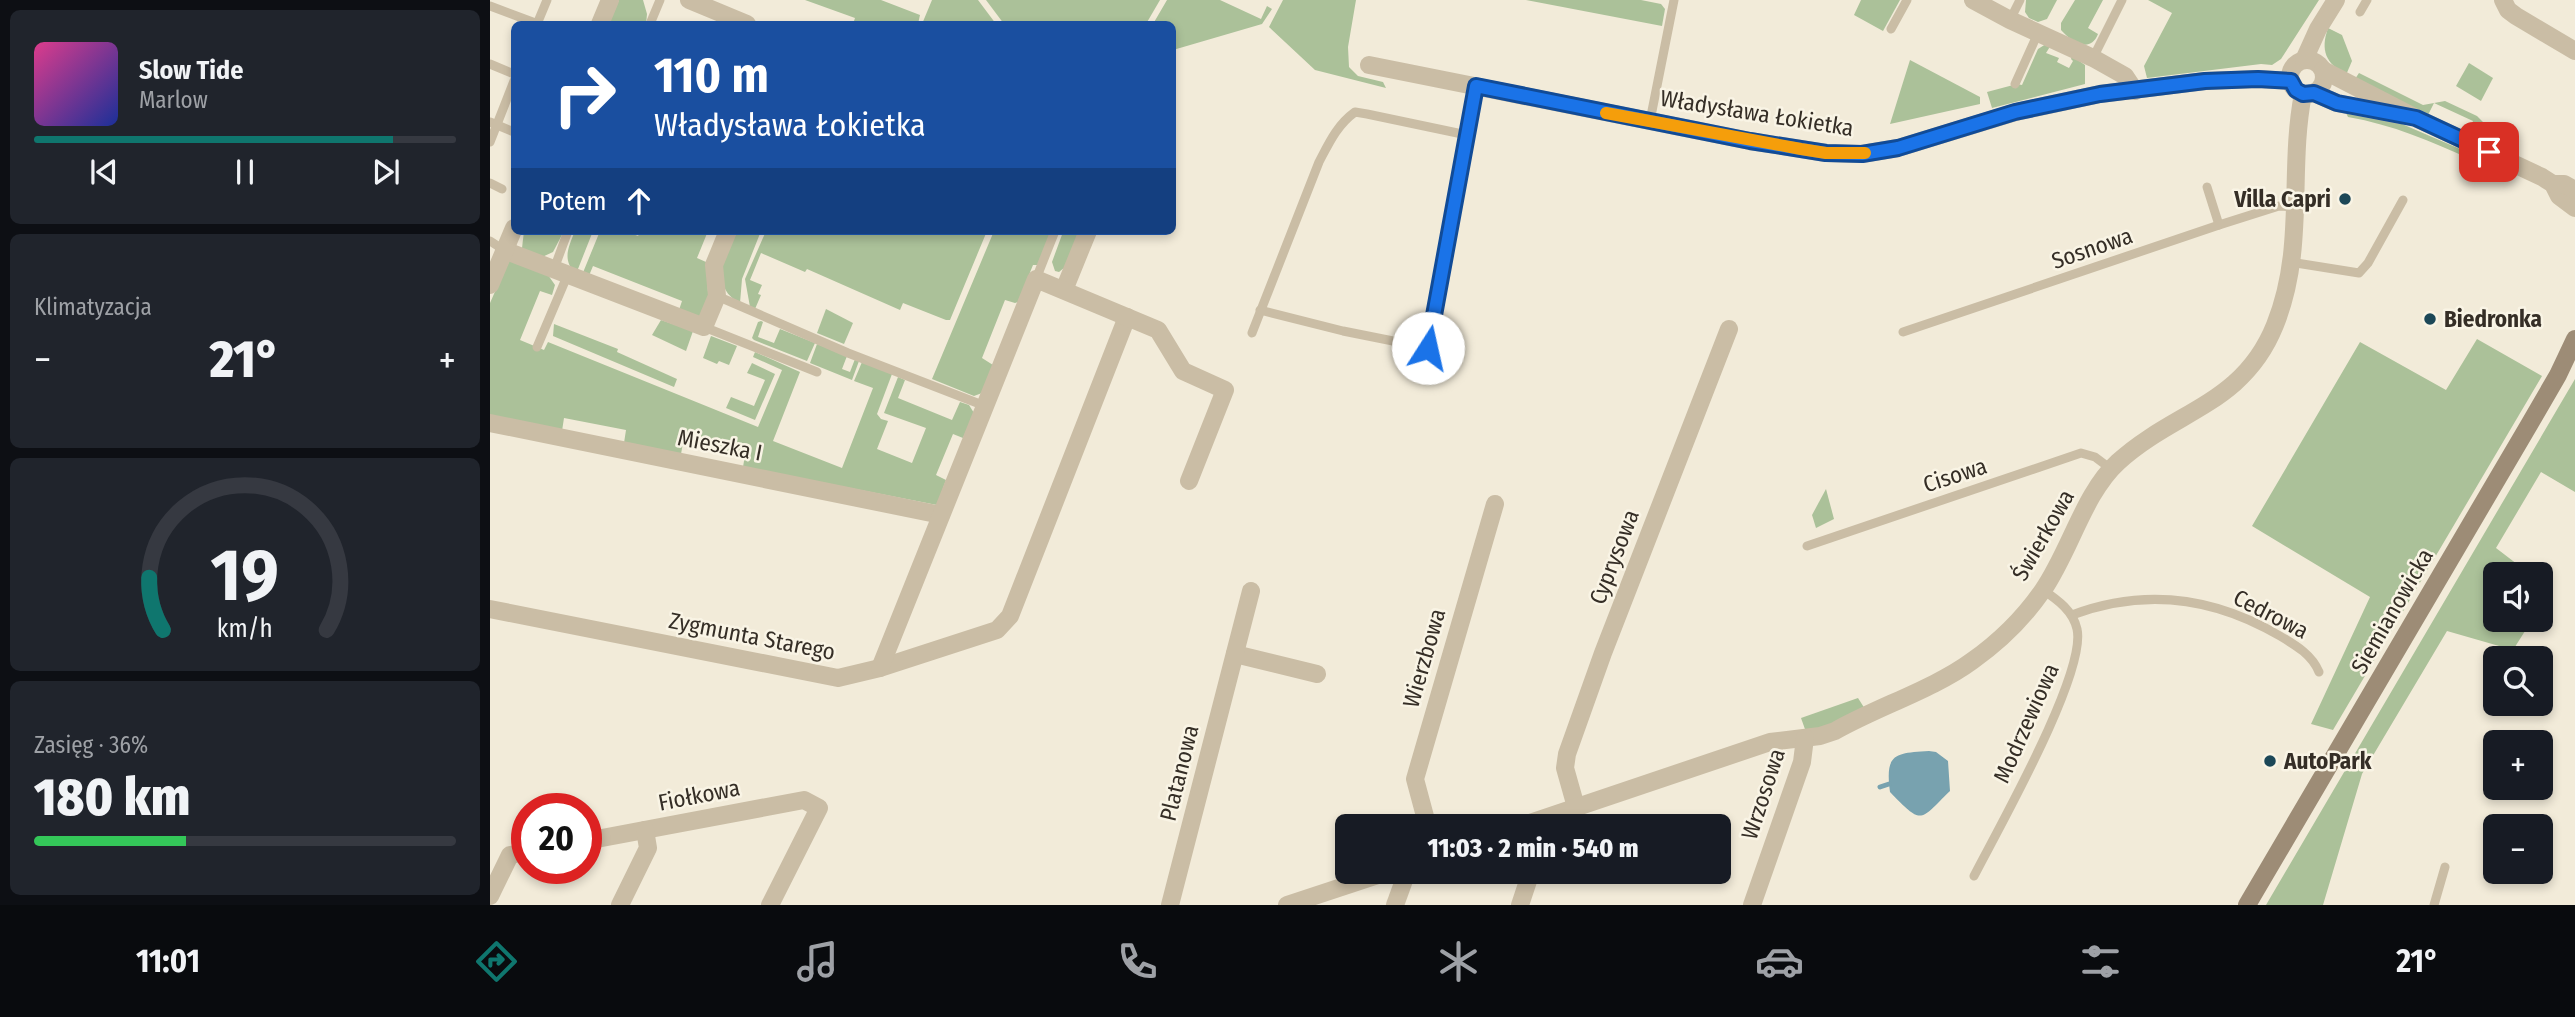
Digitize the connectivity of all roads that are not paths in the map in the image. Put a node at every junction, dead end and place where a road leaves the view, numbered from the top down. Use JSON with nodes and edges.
{"nodes":[{"id":1,"x":547,"y":0,"type":"edge"},
{"id":2,"x":610,"y":0,"type":"edge"},
{"id":3,"x":660,"y":0,"type":"edge"},
{"id":4,"x":689,"y":0,"type":"edge"},
{"id":5,"x":1674,"y":0,"type":"edge"},
{"id":6,"x":1907,"y":0,"type":"edge"},
{"id":7,"x":1973,"y":0,"type":"edge"},
{"id":8,"x":2020,"y":0,"type":"edge"},
{"id":9,"x":2122,"y":0,"type":"edge"},
{"id":10,"x":2336,"y":0,"type":"edge"},
{"id":11,"x":2367,"y":0,"type":"edge"},
{"id":12,"x":2503,"y":0,"type":"edge"},
{"id":13,"x":490,"y":6,"type":"edge"},
{"id":14,"x":2360,"y":12,"type":"dead end"},
{"id":15,"x":2010,"y":20,"type":"junction"},
{"id":16,"x":529,"y":21,"type":"edge"},
{"id":17,"x":538,"y":21,"type":"edge"},
{"id":18,"x":601,"y":21,"type":"edge"},
{"id":19,"x":651,"y":21,"type":"edge"},
{"id":20,"x":740,"y":21,"type":"edge"},
{"id":21,"x":1891,"y":29,"type":"dead end"},
{"id":22,"x":2038,"y":33,"type":"junction"},
{"id":23,"x":2575,"y":51,"type":"edge"},
{"id":24,"x":2093,"y":58,"type":"junction"},
{"id":25,"x":2304,"y":60,"type":"junction"},
{"id":26,"x":490,"y":64,"type":"edge"},
{"id":27,"x":1369,"y":65,"type":"dead end"},
{"id":28,"x":2323,"y":70,"type":"junction"},
{"id":29,"x":511,"y":73,"type":"edge"},
{"id":30,"x":2015,"y":84,"type":"dead end"},
{"id":31,"x":511,"y":86,"type":"edge"},
{"id":32,"x":1476,"y":86,"type":"junction"},
{"id":33,"x":2302,"y":89,"type":"junction"},
{"id":34,"x":2135,"y":91,"type":"junction"},
{"id":35,"x":2416,"y":118,"type":"junction"},
{"id":36,"x":1650,"y":121,"type":"junction"},
{"id":37,"x":493,"y":124,"type":"edge"},
{"id":38,"x":511,"y":131,"type":"edge"},
{"id":39,"x":1467,"y":135,"type":"junction"},
{"id":40,"x":490,"y":142,"type":"edge"},
{"id":41,"x":490,"y":183,"type":"edge"},
{"id":42,"x":2553,"y":184,"type":"junction"},
{"id":43,"x":2207,"y":187,"type":"dead end"},
{"id":44,"x":502,"y":189,"type":"dead end"},
{"id":45,"x":2575,"y":190,"type":"edge"},
{"id":46,"x":2403,"y":200,"type":"dead end"},
{"id":47,"x":2296,"y":207,"type":"junction"},
{"id":48,"x":2575,"y":208,"type":"edge"},
{"id":49,"x":2219,"y":225,"type":"junction"},
{"id":50,"x":511,"y":231,"type":"edge"},
{"id":51,"x":567,"y":235,"type":"edge"},
{"id":52,"x":726,"y":235,"type":"edge"},
{"id":53,"x":1053,"y":235,"type":"edge"},
{"id":54,"x":1086,"y":235,"type":"edge"},
{"id":55,"x":497,"y":246,"type":"edge"},
{"id":56,"x":2290,"y":262,"type":"junction"},
{"id":57,"x":561,"y":272,"type":"junction"},
{"id":58,"x":1036,"y":279,"type":"junction"},
{"id":59,"x":490,"y":285,"type":"edge"},
{"id":60,"x":1064,"y":290,"type":"junction"},
{"id":61,"x":717,"y":296,"type":"junction"},
{"id":62,"x":1260,"y":310,"type":"junction"},
{"id":63,"x":1127,"y":317,"type":"junction"},
{"id":64,"x":704,"y":327,"type":"junction"},
{"id":65,"x":1729,"y":328,"type":"dead end"},
{"id":66,"x":1903,"y":332,"type":"dead end"},
{"id":67,"x":1252,"y":333,"type":"dead end"},
{"id":68,"x":2575,"y":339,"type":"edge"},
{"id":69,"x":537,"y":347,"type":"dead end"},
{"id":70,"x":817,"y":372,"type":"dead end"},
{"id":71,"x":985,"y":406,"type":"junction"},
{"id":72,"x":490,"y":423,"type":"edge"},
{"id":73,"x":2111,"y":469,"type":"junction"},
{"id":74,"x":1189,"y":481,"type":"dead end"},
{"id":75,"x":1494,"y":504,"type":"dead end"},
{"id":76,"x":941,"y":515,"type":"junction"},
{"id":77,"x":1807,"y":546,"type":"dead end"},
{"id":78,"x":2043,"y":590,"type":"junction"},
{"id":79,"x":1251,"y":591,"type":"dead end"},
{"id":80,"x":490,"y":610,"type":"edge"},
{"id":81,"x":2072,"y":615,"type":"junction"},
{"id":82,"x":1235,"y":654,"type":"junction"},
{"id":83,"x":880,"y":668,"type":"junction"},
{"id":84,"x":2319,"y":672,"type":"dead end"},
{"id":85,"x":1317,"y":674,"type":"dead end"},
{"id":86,"x":1805,"y":738,"type":"junction"},
{"id":87,"x":1576,"y":807,"type":"junction"},
{"id":88,"x":1424,"y":814,"type":"edge"},
{"id":89,"x":1560,"y":814,"type":"edge"},
{"id":90,"x":645,"y":830,"type":"junction"},
{"id":91,"x":602,"y":838,"type":"edge"},
{"id":92,"x":511,"y":855,"type":"edge"},
{"id":93,"x":2445,"y":867,"type":"dead end"},
{"id":94,"x":1974,"y":876,"type":"dead end"},
{"id":95,"x":1351,"y":884,"type":"edge"},
{"id":96,"x":1403,"y":884,"type":"edge"},
{"id":97,"x":1527,"y":884,"type":"edge"},
{"id":98,"x":490,"y":896,"type":"edge"},
{"id":99,"x":620,"y":905,"type":"edge"},
{"id":100,"x":770,"y":905,"type":"edge"},
{"id":101,"x":1170,"y":905,"type":"edge"},
{"id":102,"x":1287,"y":905,"type":"edge"},
{"id":103,"x":1395,"y":905,"type":"edge"},
{"id":104,"x":1520,"y":905,"type":"edge"},
{"id":105,"x":1752,"y":905,"type":"edge"},
{"id":106,"x":2247,"y":905,"type":"edge"},
{"id":107,"x":2434,"y":905,"type":"edge"}],
"edges":[{"from":1,"to":17,"type":"lane"},
{"from":2,"to":18,"type":"street"},
{"from":3,"to":19,"type":"lane"},
{"from":4,"to":20,"type":"street"},
{"from":5,"to":36,"type":"lane"},
{"from":6,"to":21,"type":"lane"},
{"from":7,"to":15,"type":"street"},
{"from":8,"to":15,"type":"lane"},
{"from":9,"to":24,"type":"lane"},
{"from":10,"to":25,"type":"street"},
{"from":11,"to":14,"type":"lane"},
{"from":12,"to":23,"type":"street"},
{"from":13,"to":16,"type":"lane"},
{"from":15,"to":22,"type":"street"},
{"from":22,"to":24,"type":"street"},
{"from":22,"to":30,"type":"lane"},
{"from":24,"to":34,"type":"street"},
{"from":25,"to":28,"type":"street"},
{"from":25,"to":33,"type":"street"},
{"from":26,"to":29,"type":"lane"},
{"from":27,"to":32,"type":"street","name":"Władysława Łokietka"},
{"from":28,"to":33,"type":"street"},
{"from":28,"to":35,"type":"street"},
{"from":31,"to":37,"type":"lane"},
{"from":32,"to":36,"type":"street","name":"Władysława Łokietka"},
{"from":32,"to":39,"type":"lane"},
{"from":33,"to":34,"type":"street","name":"Władysława Łokietka"},
{"from":33,"to":35,"type":"street","name":"Władysława Łokietka"},
{"from":33,"to":47,"type":"street","name":"Świerkowa"},
{"from":34,"to":36,"type":"street","name":"Władysława Łokietka"},
{"from":35,"to":42,"type":"street"},
{"from":37,"to":38,"type":"lane"},
{"from":37,"to":40,"type":"lane"},
{"from":39,"to":62,"type":"lane"},
{"from":39,"to":62,"type":"lane"},
{"from":41,"to":44,"type":"lane"},
{"from":42,"to":45,"type":"street"},
{"from":42,"to":48,"type":"street"},
{"from":43,"to":49,"type":"lane"},
{"from":46,"to":56,"type":"lane"},
{"from":47,"to":49,"type":"lane","name":"Sosnowa"},
{"from":47,"to":56,"type":"street","name":"Świerkowa"},
{"from":49,"to":66,"type":"lane","name":"Sosnowa"},
{"from":50,"to":55,"type":"street"},
{"from":51,"to":57,"type":"lane"},
{"from":52,"to":61,"type":"street"},
{"from":53,"to":58,"type":"lane"},
{"from":54,"to":60,"type":"street"},
{"from":55,"to":57,"type":"street"},
{"from":55,"to":59,"type":"street"},
{"from":56,"to":73,"type":"street","name":"Świerkowa"},
{"from":57,"to":64,"type":"street"},
{"from":57,"to":69,"type":"lane"},
{"from":58,"to":60,"type":"street"},
{"from":58,"to":71,"type":"street"},
{"from":60,"to":63,"type":"street"},
{"from":61,"to":64,"type":"street"},
{"from":61,"to":71,"type":"lane"},
{"from":62,"to":67,"type":"lane"},
{"from":63,"to":74,"type":"street"},
{"from":63,"to":83,"type":"street","name":"Zygmunta Starego"},
{"from":64,"to":70,"type":"lane"},
{"from":65,"to":87,"type":"street","name":"Cyprysowa"},
{"from":68,"to":106,"type":"street","name":"Siemianowicka"},
{"from":71,"to":76,"type":"street"},
{"from":72,"to":76,"type":"street","name":"Mieszka I"},
{"from":73,"to":77,"type":"lane","name":"Cisowa"},
{"from":73,"to":78,"type":"street","name":"Świerkowa"},
{"from":75,"to":88,"type":"street","name":"Wierzbowa"},
{"from":76,"to":83,"type":"street"},
{"from":78,"to":81,"type":"lane"},
{"from":78,"to":86,"type":"street","name":"Świerkowa"},
{"from":79,"to":82,"type":"street","name":"Platanowa"},
{"from":80,"to":83,"type":"street","name":"Zygmunta Starego"},
{"from":81,"to":84,"type":"lane","name":"Cedrowa"},
{"from":81,"to":94,"type":"lane","name":"Modrzewiowa"},
{"from":82,"to":85,"type":"street"},
{"from":82,"to":101,"type":"street","name":"Platanowa"},
{"from":86,"to":87,"type":"street","name":"Świerkowa"},
{"from":86,"to":105,"type":"street","name":"Wrzosowa"},
{"from":87,"to":89,"type":"street","name":"Świerkowa"},
{"from":90,"to":91,"type":"street","name":"Fiołkowa"},
{"from":90,"to":99,"type":"street"},
{"from":90,"to":100,"type":"street","name":"Fiołkowa"},
{"from":92,"to":98,"type":"street"},
{"from":93,"to":107,"type":"lane"},
{"from":95,"to":102,"type":"street"},
{"from":96,"to":103,"type":"street"},
{"from":97,"to":104,"type":"street"}]}
